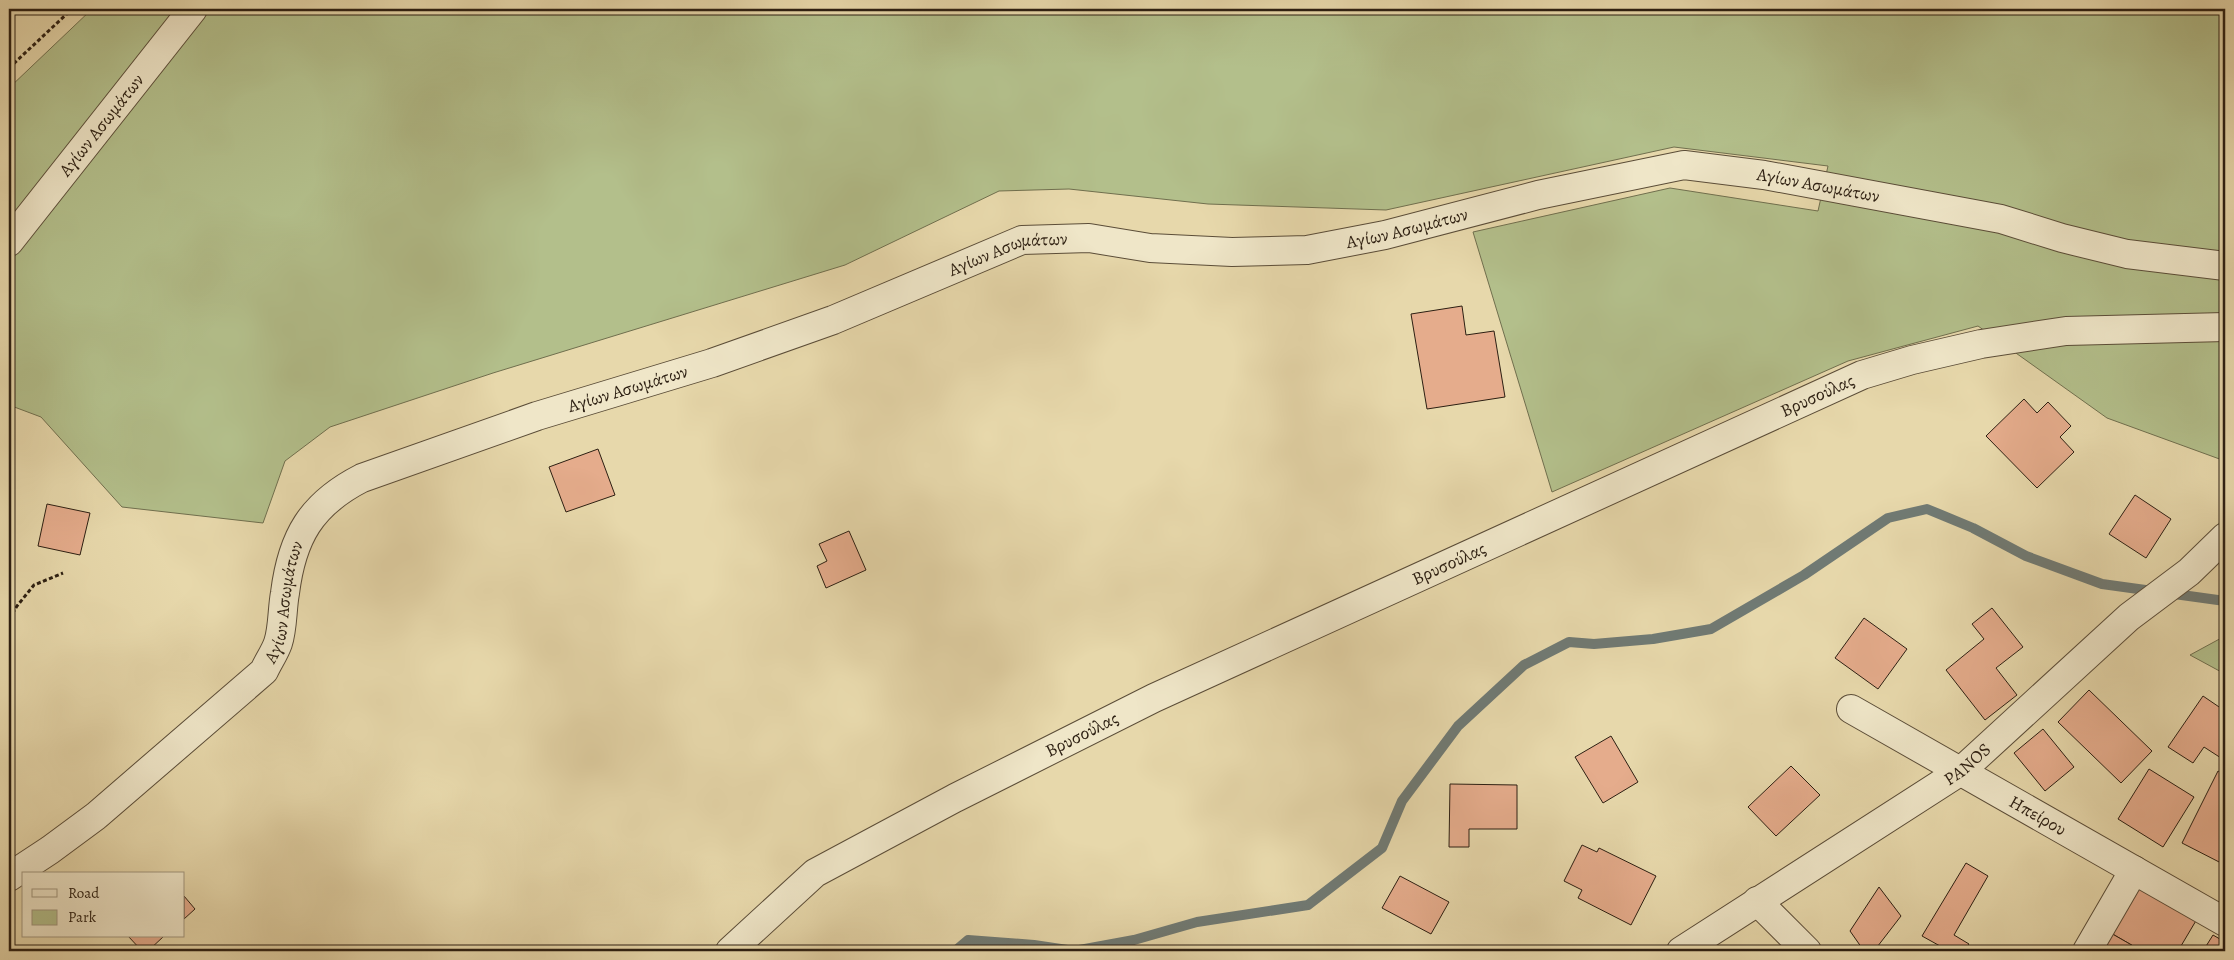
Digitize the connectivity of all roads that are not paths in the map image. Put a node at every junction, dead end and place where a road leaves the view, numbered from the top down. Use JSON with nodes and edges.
{"nodes":[{"id":1,"x":193,"y":9,"type":"edge"},
{"id":2,"x":9,"y":242,"type":"edge"},
{"id":3,"x":2225,"y":266,"type":"edge"},
{"id":4,"x":2225,"y":327,"type":"edge"},
{"id":5,"x":2225,"y":537,"type":"edge"},
{"id":6,"x":1851,"y":708,"type":"dead end"},
{"id":7,"x":1961,"y":771,"type":"junction"},
{"id":8,"x":2134,"y":870,"type":"junction"},
{"id":9,"x":9,"y":877,"type":"edge"},
{"id":10,"x":1757,"y":901,"type":"junction"},
{"id":11,"x":2225,"y":922,"type":"edge"},
{"id":12,"x":730,"y":951,"type":"edge"},
{"id":13,"x":1681,"y":951,"type":"edge"},
{"id":14,"x":1807,"y":951,"type":"edge"},
{"id":15,"x":2087,"y":951,"type":"edge"}],
"edges":[{"from":1,"to":2,"type":"street","name":"Αγίων Ασωμάτων"},
{"from":3,"to":9,"type":"street","name":"Αγίων Ασωμάτων"},
{"from":4,"to":12,"type":"street","name":"Βρυσούλας"},
{"from":5,"to":7,"type":"street","name":"PANOS"},
{"from":6,"to":7,"type":"street","name":"Ηπείρου"},
{"from":7,"to":8,"type":"street","name":"Ηπείρου"},
{"from":7,"to":10,"type":"street","name":"PANOS"},
{"from":8,"to":11,"type":"street","name":"Ηπείρου"},
{"from":8,"to":15,"type":"street"},
{"from":10,"to":13,"type":"street","name":"PANOS"},
{"from":10,"to":14,"type":"street"}]}
